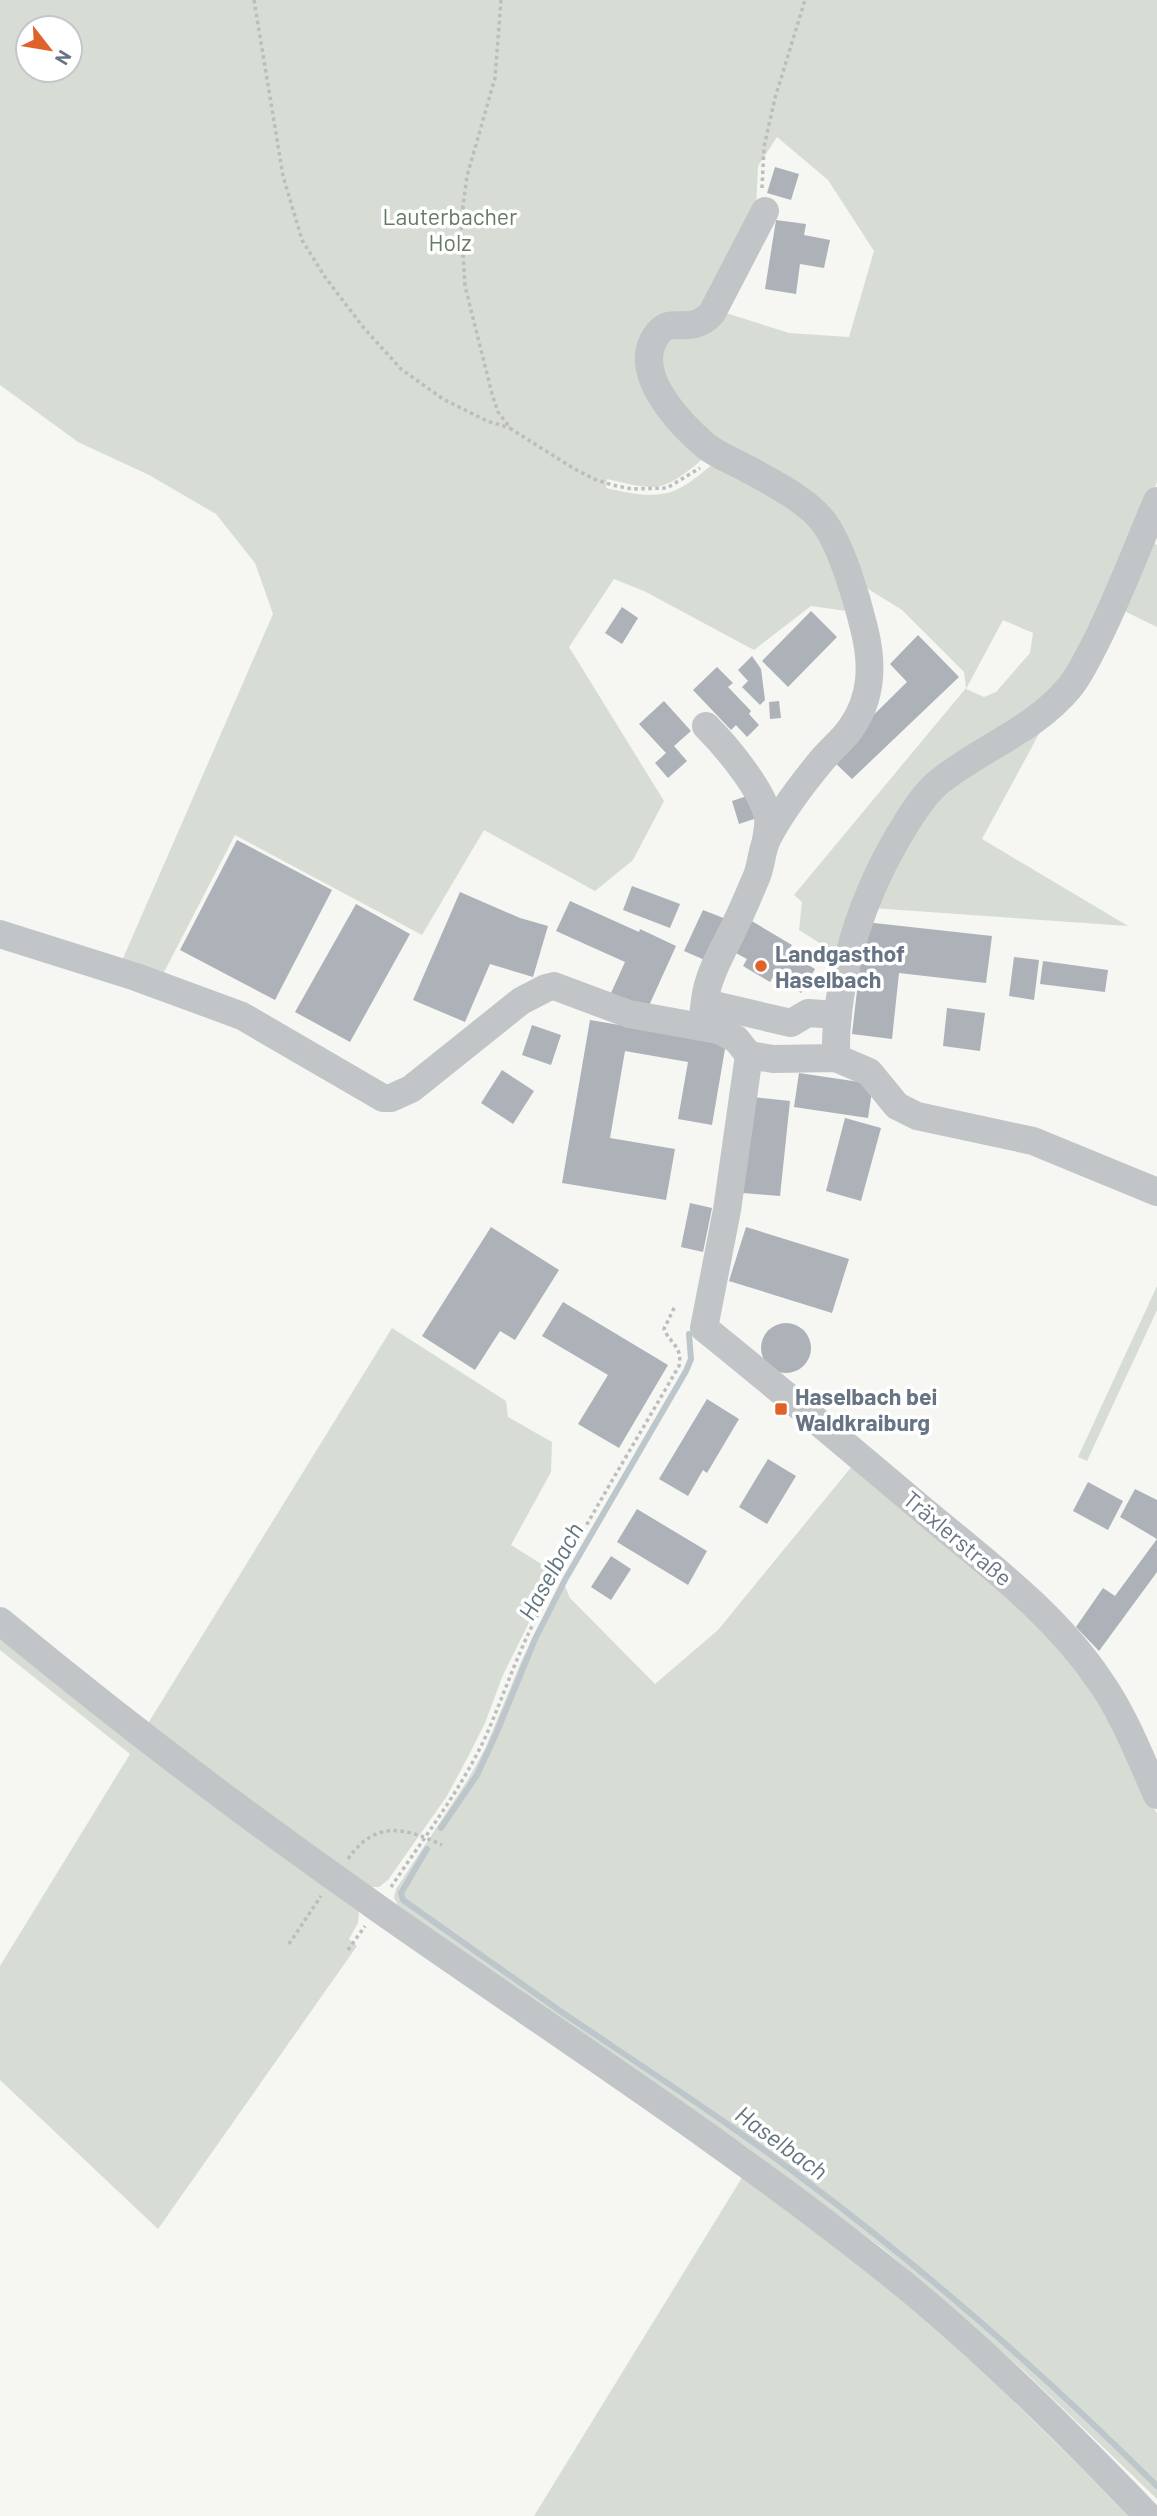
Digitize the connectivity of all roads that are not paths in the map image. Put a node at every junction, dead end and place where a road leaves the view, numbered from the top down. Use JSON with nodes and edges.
{"nodes":[{"id":1,"x":765,"y":211,"type":"road end"},
{"id":2,"x":1157,"y":501,"type":"edge"},
{"id":3,"x":706,"y":726,"type":"dead end"},
{"id":4,"x":766,"y":840,"type":"junction"},
{"id":5,"x":0,"y":934,"type":"edge"},
{"id":6,"x":704,"y":1014,"type":"junction"},
{"id":7,"x":838,"y":1015,"type":"junction"},
{"id":8,"x":749,"y":1055,"type":"junction"},
{"id":9,"x":836,"y":1058,"type":"junction"},
{"id":10,"x":1157,"y":1192,"type":"edge"},
{"id":11,"x":0,"y":1620,"type":"edge"},
{"id":12,"x":1157,"y":1795,"type":"edge"},
{"id":13,"x":1149,"y":2516,"type":"edge"}],
"edges":[{"from":1,"to":4,"type":"street"},
{"from":2,"to":7,"type":"street"},
{"from":3,"to":4,"type":"street"},
{"from":4,"to":6,"type":"street"},
{"from":5,"to":6,"type":"street"},
{"from":6,"to":7,"type":"street"},
{"from":6,"to":8,"type":"street"},
{"from":7,"to":9,"type":"street"},
{"from":8,"to":9,"type":"street"},
{"from":8,"to":12,"type":"street","name":"Träxlerstraße"},
{"from":9,"to":10,"type":"street"},
{"from":11,"to":13,"type":"street"}]}
